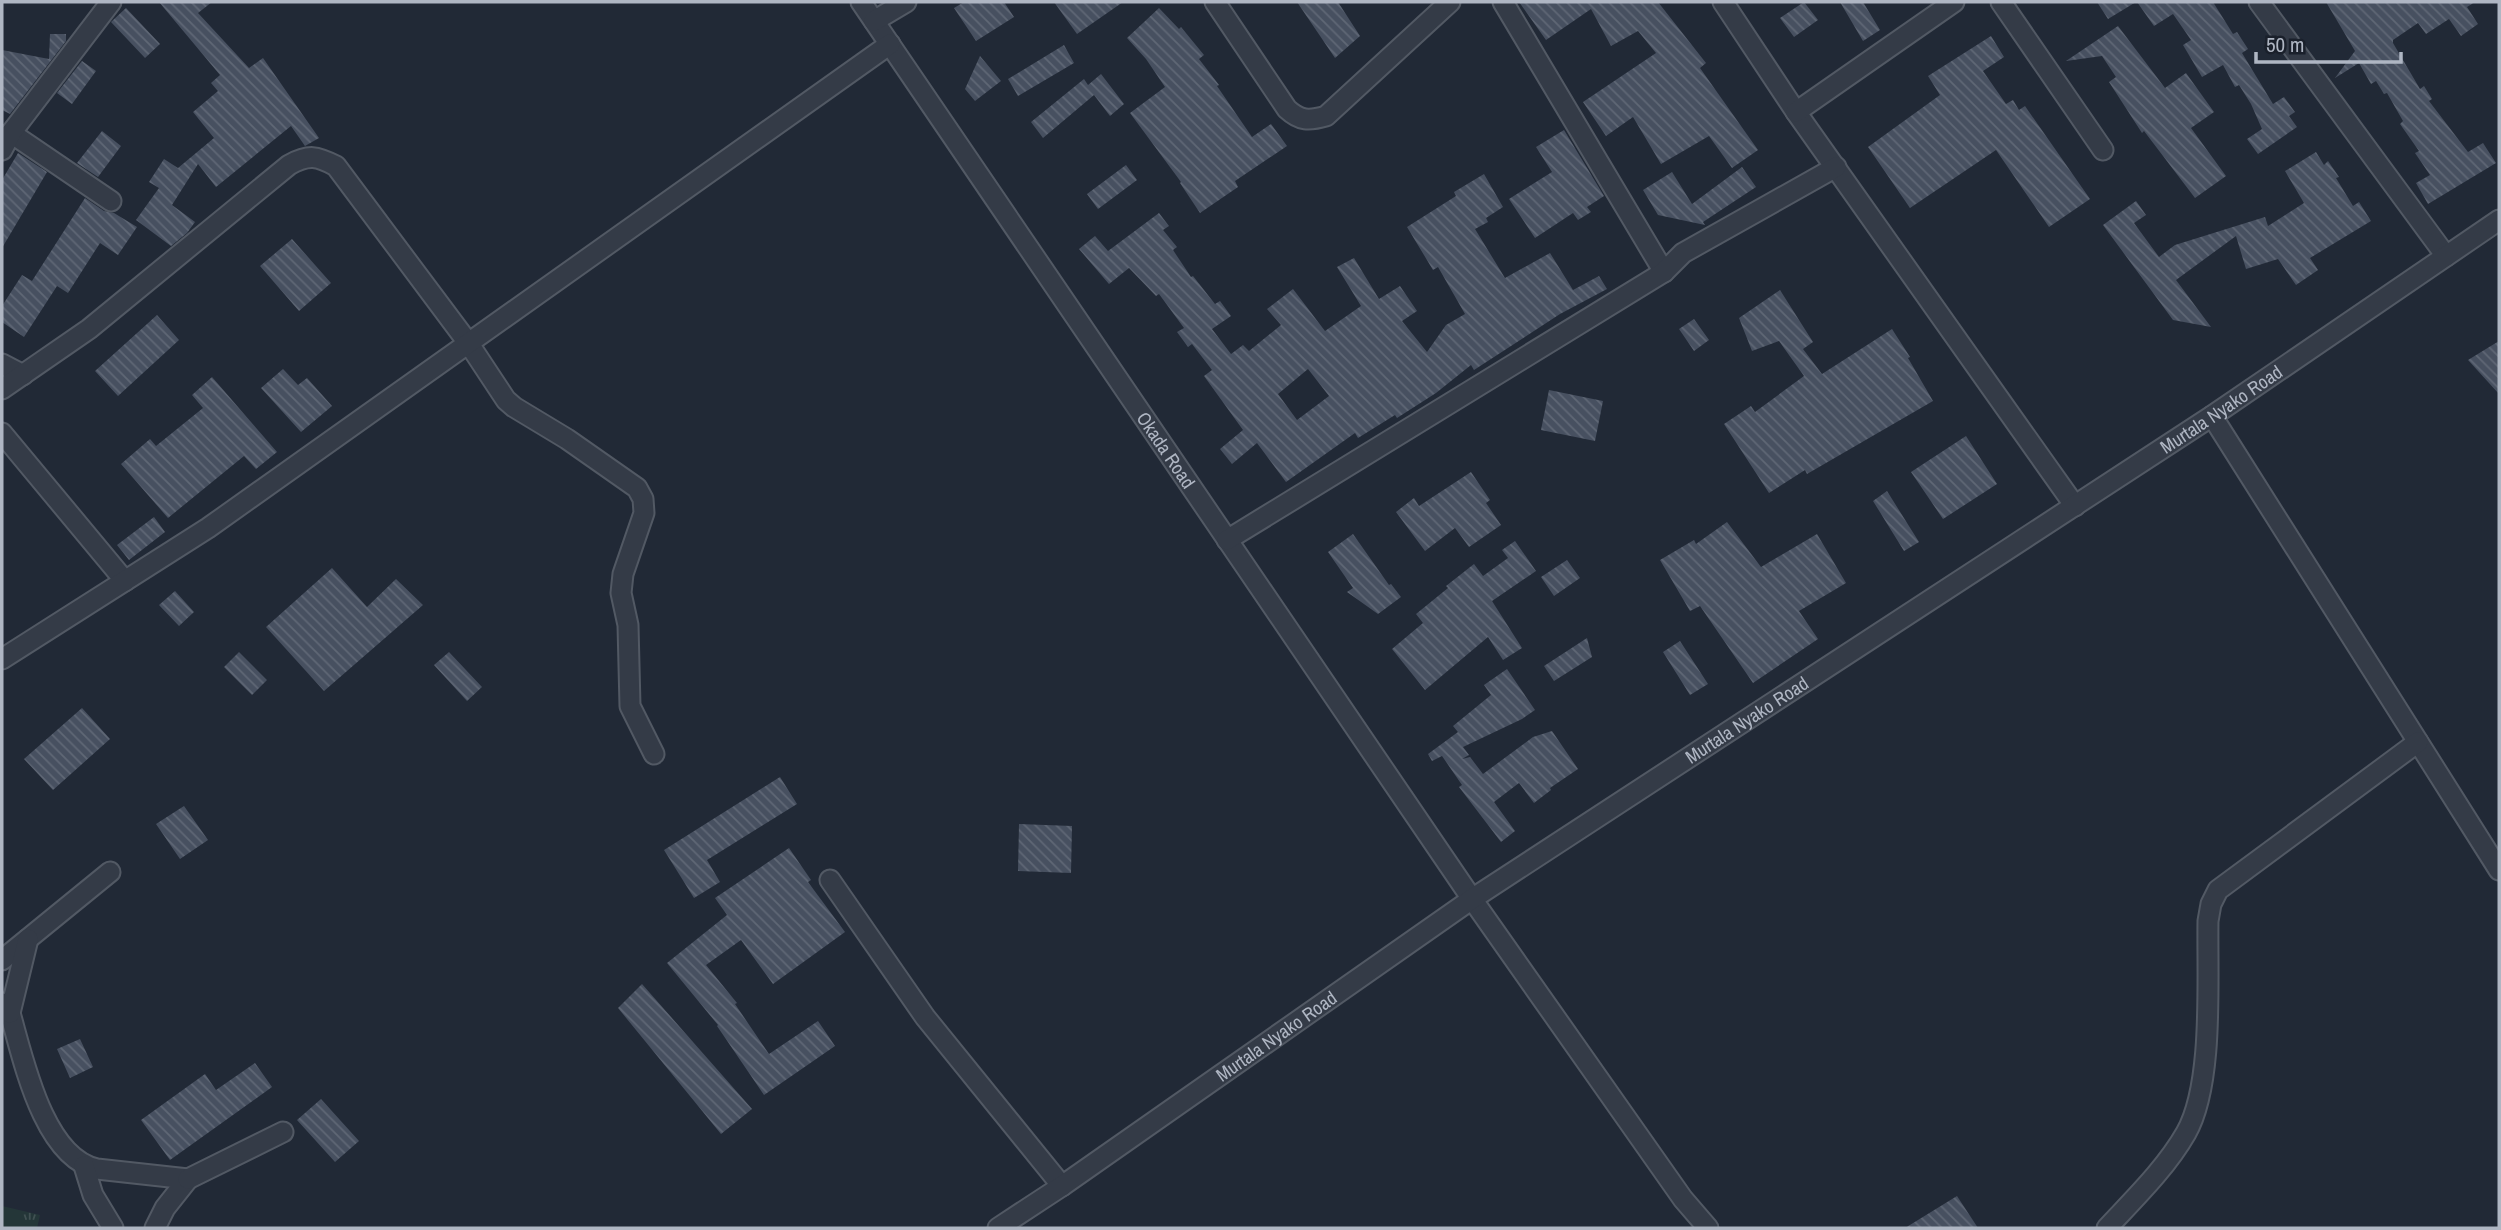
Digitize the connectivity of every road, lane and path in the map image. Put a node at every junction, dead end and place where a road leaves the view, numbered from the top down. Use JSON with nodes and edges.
{"nodes":[{"id":1,"x":111,"y":2,"type":"edge"},
{"id":2,"x":861,"y":2,"type":"edge"},
{"id":3,"x":906,"y":2,"type":"edge"},
{"id":4,"x":1215,"y":2,"type":"edge"},
{"id":5,"x":1450,"y":2,"type":"edge"},
{"id":6,"x":1503,"y":2,"type":"edge"},
{"id":7,"x":1723,"y":2,"type":"edge"},
{"id":8,"x":1954,"y":2,"type":"edge"},
{"id":9,"x":2001,"y":2,"type":"edge"},
{"id":10,"x":2259,"y":2,"type":"edge"},
{"id":11,"x":874,"y":21,"type":"junction"},
{"id":12,"x":890,"y":44,"type":"junction"},
{"id":13,"x":1796,"y":111,"type":"junction"},
{"id":14,"x":7,"y":142,"type":"edge"},
{"id":15,"x":2103,"y":150,"type":"dead end"},
{"id":16,"x":1836,"y":167,"type":"junction"},
{"id":17,"x":111,"y":201,"type":"dead end"},
{"id":18,"x":2499,"y":220,"type":"edge"},
{"id":19,"x":2446,"y":256,"type":"junction"},
{"id":20,"x":1664,"y":272,"type":"junction"},
{"id":21,"x":469,"y":344,"type":"junction"},
{"id":22,"x":2,"y":363,"type":"edge"},
{"id":23,"x":23,"y":375,"type":"junction"},
{"id":24,"x":2,"y":389,"type":"edge"},
{"id":25,"x":2212,"y":416,"type":"junction"},
{"id":26,"x":2,"y":433,"type":"edge"},
{"id":27,"x":2075,"y":506,"type":"junction"},
{"id":28,"x":1227,"y":540,"type":"junction"},
{"id":29,"x":125,"y":580,"type":"junction"},
{"id":30,"x":2,"y":659,"type":"edge"},
{"id":31,"x":2418,"y":742,"type":"junction"},
{"id":32,"x":654,"y":754,"type":"dead end"},
{"id":33,"x":2499,"y":870,"type":"edge"},
{"id":34,"x":110,"y":872,"type":"dead end"},
{"id":35,"x":830,"y":880,"type":"dead end"},
{"id":36,"x":1472,"y":899,"type":"junction"},
{"id":37,"x":28,"y":939,"type":"junction"},
{"id":38,"x":2,"y":960,"type":"edge"},
{"id":39,"x":6,"y":1008,"type":"edge"},
{"id":40,"x":283,"y":1132,"type":"dead end"},
{"id":41,"x":84,"y":1166,"type":"junction"},
{"id":42,"x":188,"y":1179,"type":"junction"},
{"id":43,"x":1062,"y":1186,"type":"junction"},
{"id":44,"x":1683,"y":1199,"type":"junction"},
{"id":45,"x":113,"y":1228,"type":"edge"},
{"id":46,"x":155,"y":1228,"type":"edge"},
{"id":47,"x":998,"y":1228,"type":"edge"},
{"id":48,"x":1698,"y":1228,"type":"edge"},
{"id":49,"x":1708,"y":1228,"type":"edge"},
{"id":50,"x":2107,"y":1228,"type":"edge"}],
"edges":[{"from":1,"to":14,"type":"street"},
{"from":2,"to":11,"type":"street","name":"Okada Road"},
{"from":3,"to":11,"type":"street"},
{"from":4,"to":5,"type":"street"},
{"from":6,"to":20,"type":"street"},
{"from":7,"to":13,"type":"street"},
{"from":8,"to":13,"type":"street"},
{"from":9,"to":15,"type":"street"},
{"from":10,"to":19,"type":"street"},
{"from":11,"to":12,"type":"street","name":"Okada Road"},
{"from":12,"to":21,"type":"street"},
{"from":12,"to":28,"type":"street","name":"Okada Road"},
{"from":13,"to":16,"type":"street"},
{"from":14,"to":17,"type":"street"},
{"from":16,"to":20,"type":"street"},
{"from":16,"to":27,"type":"street"},
{"from":18,"to":19,"type":"street","name":"Murtala Nyako Road"},
{"from":19,"to":25,"type":"street","name":"Murtala Nyako Road"},
{"from":20,"to":28,"type":"street"},
{"from":21,"to":23,"type":"street"},
{"from":21,"to":29,"type":"street"},
{"from":21,"to":32,"type":"street"},
{"from":22,"to":23,"type":"street"},
{"from":23,"to":24,"type":"street"},
{"from":25,"to":27,"type":"street","name":"Murtala Nyako Road"},
{"from":25,"to":31,"type":"street"},
{"from":26,"to":29,"type":"street"},
{"from":27,"to":36,"type":"street","name":"Murtala Nyako Road"},
{"from":28,"to":36,"type":"street","name":"Okada Road"},
{"from":29,"to":30,"type":"street"},
{"from":31,"to":33,"type":"street"},
{"from":31,"to":50,"type":"street"},
{"from":34,"to":37,"type":"street"},
{"from":35,"to":43,"type":"street"},
{"from":36,"to":43,"type":"street","name":"Murtala Nyako Road"},
{"from":36,"to":44,"type":"street","name":"Okada Road"},
{"from":37,"to":38,"type":"street"},
{"from":37,"to":39,"type":"street"},
{"from":39,"to":41,"type":"street"},
{"from":40,"to":42,"type":"street"},
{"from":41,"to":42,"type":"street"},
{"from":41,"to":45,"type":"street"},
{"from":42,"to":46,"type":"street"},
{"from":43,"to":47,"type":"street","name":"Murtala Nyako Road"},
{"from":44,"to":48,"type":"street"},
{"from":44,"to":49,"type":"street"}]}
